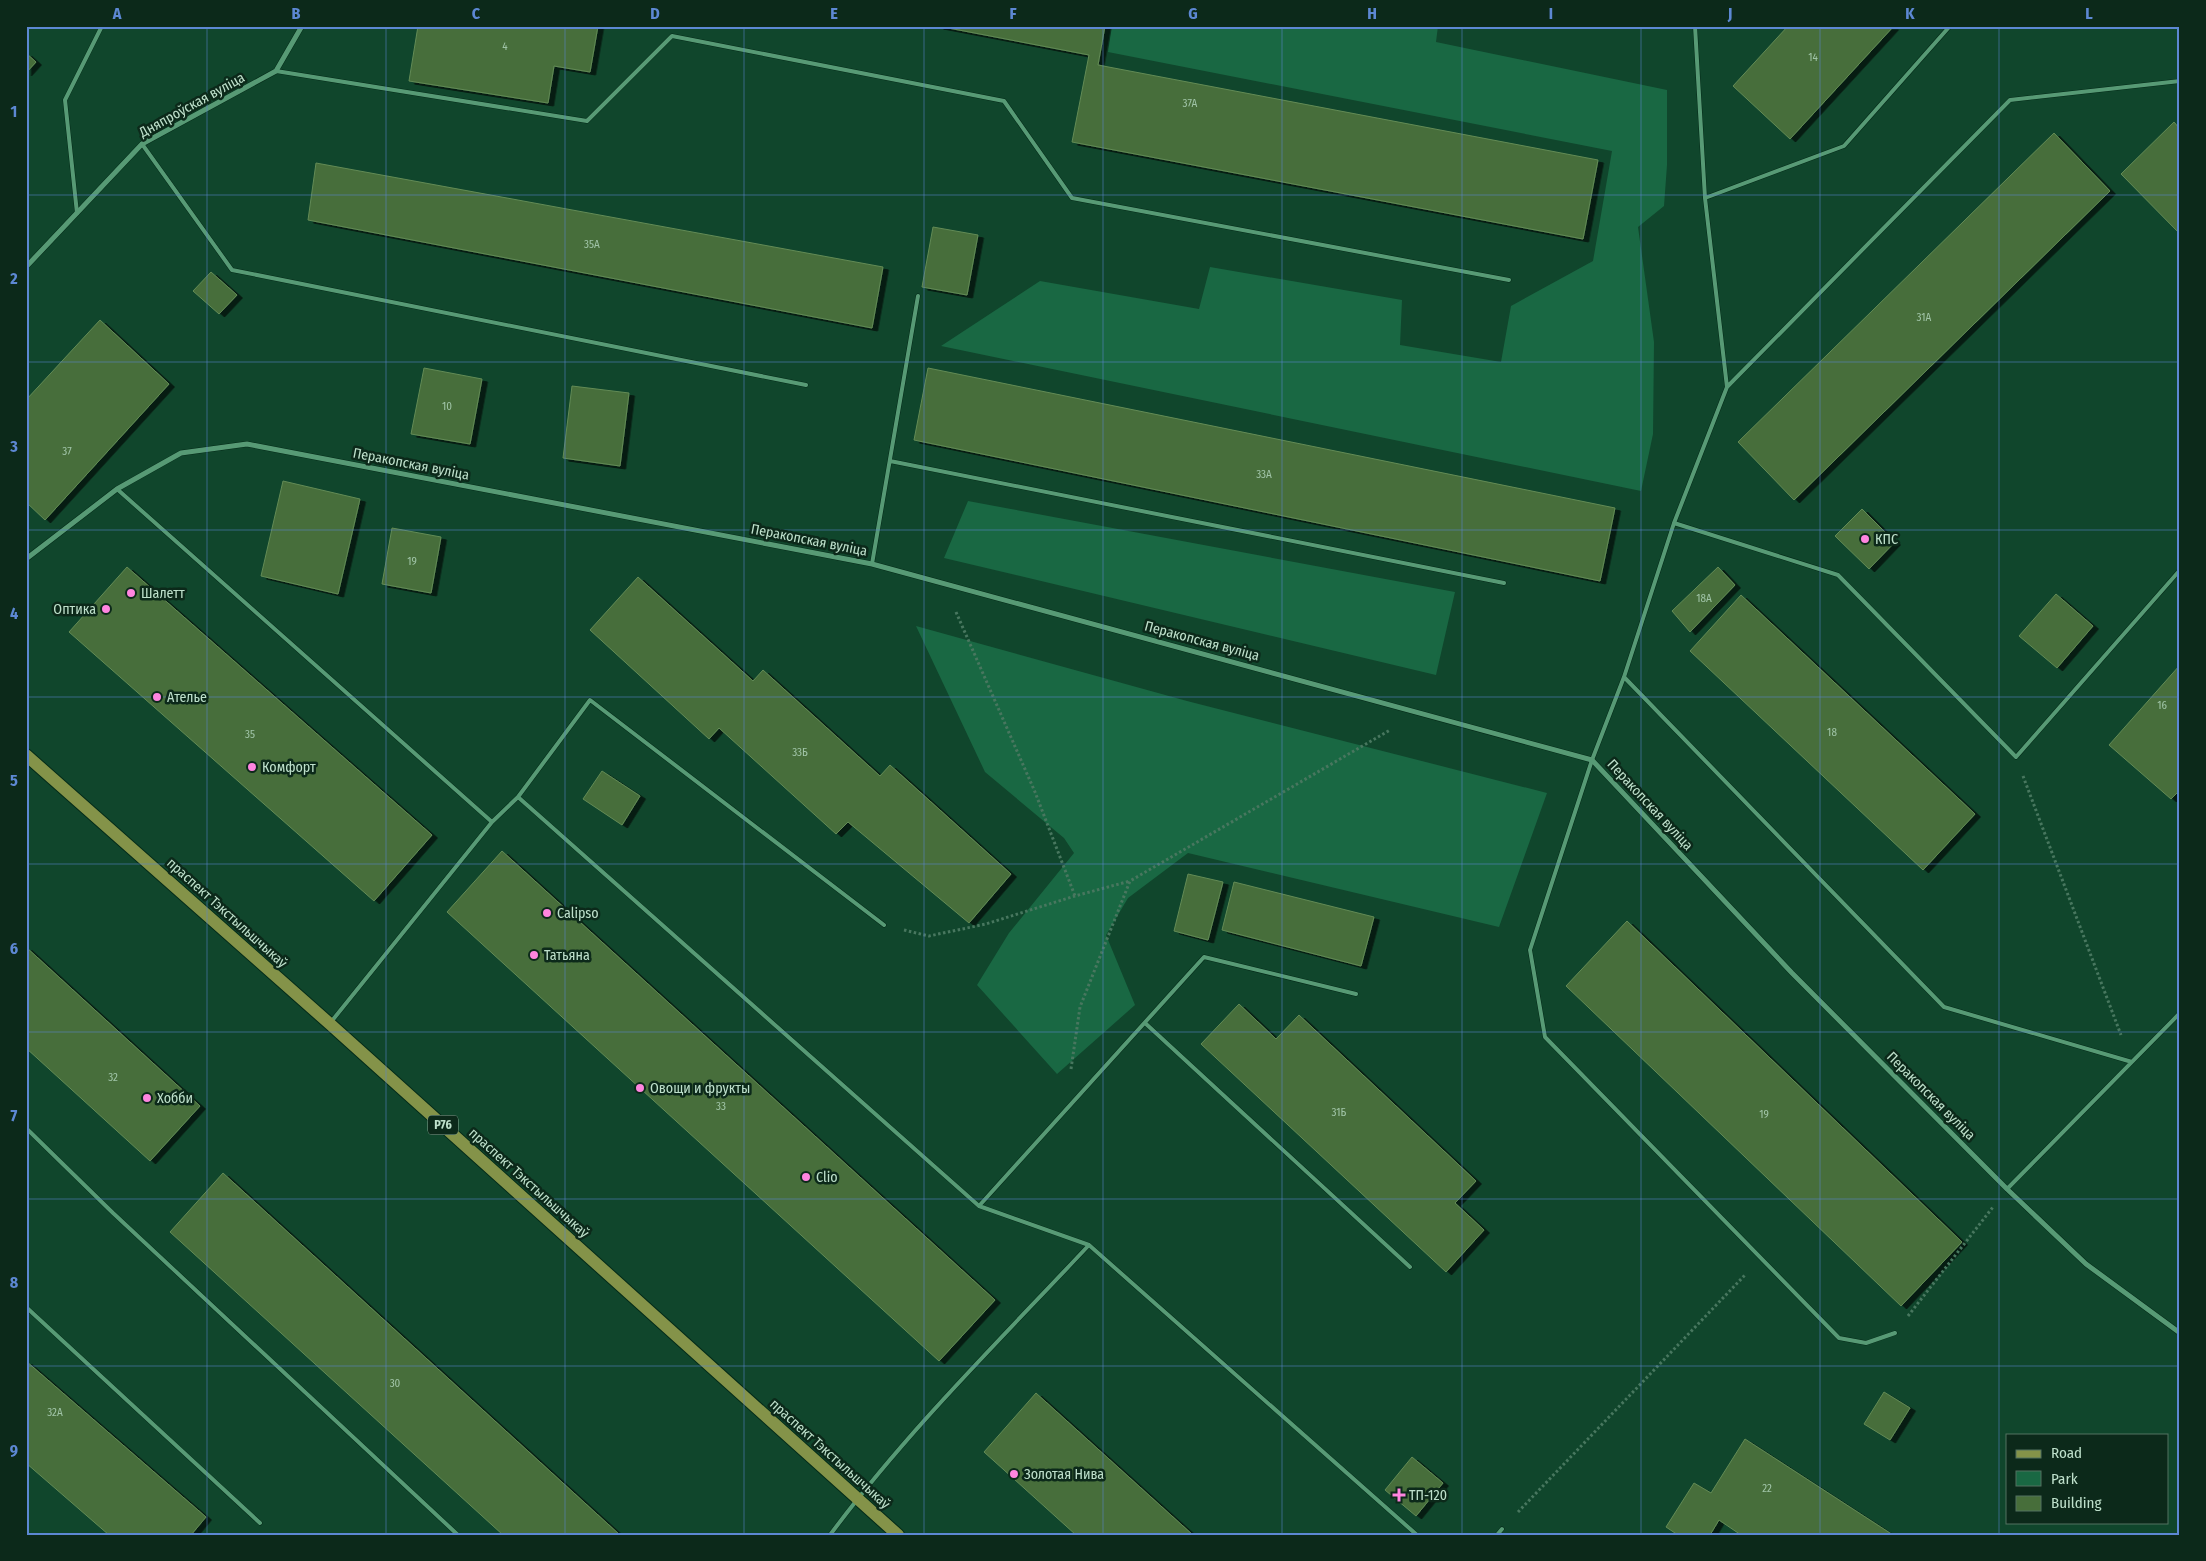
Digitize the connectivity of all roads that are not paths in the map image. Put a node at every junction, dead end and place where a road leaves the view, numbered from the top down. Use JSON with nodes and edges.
{"nodes":[{"id":1,"x":102,"y":26,"type":"edge"},
{"id":2,"x":302,"y":26,"type":"edge"},
{"id":3,"x":1695,"y":26,"type":"edge"},
{"id":4,"x":1950,"y":26,"type":"edge"},
{"id":5,"x":276,"y":71,"type":"junction"},
{"id":6,"x":2180,"y":81,"type":"edge"},
{"id":7,"x":142,"y":144,"type":"junction"},
{"id":8,"x":1705,"y":198,"type":"junction"},
{"id":9,"x":77,"y":213,"type":"junction"},
{"id":10,"x":26,"y":267,"type":"edge"},
{"id":11,"x":1509,"y":280,"type":"dead end"},
{"id":12,"x":918,"y":296,"type":"dead end"},
{"id":13,"x":806,"y":385,"type":"dead end"},
{"id":14,"x":1727,"y":387,"type":"junction"},
{"id":15,"x":890,"y":461,"type":"junction"},
{"id":16,"x":117,"y":489,"type":"junction"},
{"id":17,"x":1674,"y":523,"type":"junction"},
{"id":18,"x":26,"y":559,"type":"edge"},
{"id":19,"x":872,"y":564,"type":"junction"},
{"id":20,"x":2180,"y":570,"type":"edge"},
{"id":21,"x":1504,"y":583,"type":"dead end"},
{"id":22,"x":1624,"y":677,"type":"junction"},
{"id":23,"x":26,"y":755,"type":"edge"},
{"id":24,"x":1592,"y":760,"type":"junction"},
{"id":25,"x":518,"y":797,"type":"junction"},
{"id":26,"x":492,"y":822,"type":"junction"},
{"id":27,"x":884,"y":925,"type":"road end"},
{"id":28,"x":1356,"y":994,"type":"dead end"},
{"id":29,"x":2180,"y":1013,"type":"edge"},
{"id":30,"x":1145,"y":1022,"type":"junction"},
{"id":31,"x":330,"y":1024,"type":"junction"},
{"id":32,"x":2132,"y":1062,"type":"junction"},
{"id":33,"x":26,"y":1128,"type":"edge"},
{"id":34,"x":2007,"y":1188,"type":"junction"},
{"id":35,"x":979,"y":1206,"type":"junction"},
{"id":36,"x":1089,"y":1245,"type":"junction"},
{"id":37,"x":1410,"y":1267,"type":"dead end"},
{"id":38,"x":26,"y":1307,"type":"edge"},
{"id":39,"x":2180,"y":1332,"type":"edge"},
{"id":40,"x":1895,"y":1333,"type":"road end"},
{"id":41,"x":857,"y":1498,"type":"junction"},
{"id":42,"x":260,"y":1523,"type":"dead end"},
{"id":43,"x":1502,"y":1529,"type":"road end"},
{"id":44,"x":458,"y":1535,"type":"edge"},
{"id":45,"x":830,"y":1535,"type":"edge"},
{"id":46,"x":898,"y":1535,"type":"edge"},
{"id":47,"x":1417,"y":1535,"type":"edge"},
{"id":48,"x":1497,"y":1535,"type":"edge"}],
"edges":[{"from":1,"to":9,"type":"lane"},
{"from":2,"to":5,"type":"street"},
{"from":3,"to":8,"type":"lane"},
{"from":4,"to":8,"type":"lane"},
{"from":5,"to":7,"type":"street","name":"Дняпроўская вуліца"},
{"from":5,"to":11,"type":"lane"},
{"from":6,"to":14,"type":"lane"},
{"from":7,"to":9,"type":"street","name":"Дняпроўская вуліца"},
{"from":7,"to":13,"type":"lane"},
{"from":8,"to":14,"type":"lane"},
{"from":9,"to":10,"type":"street","name":"Дняпроўская вуліца"},
{"from":12,"to":15,"type":"lane"},
{"from":14,"to":17,"type":"lane"},
{"from":15,"to":19,"type":"lane"},
{"from":15,"to":21,"type":"lane"},
{"from":16,"to":18,"type":"street","name":"Перакопская вуліца"},
{"from":16,"to":19,"type":"street","name":"Перакопская вуліца"},
{"from":16,"to":26,"type":"lane"},
{"from":17,"to":20,"type":"lane"},
{"from":17,"to":22,"type":"lane"},
{"from":19,"to":24,"type":"street","name":"Перакопская вуліца"},
{"from":22,"to":24,"type":"lane"},
{"from":22,"to":32,"type":"lane"},
{"from":23,"to":31,"type":"main road","name":"праспект Тэкстыльшчыкаў","number":"Р76"},
{"from":24,"to":34,"type":"street","name":"Перакопская вуліца"},
{"from":24,"to":40,"type":"lane"},
{"from":25,"to":26,"type":"lane"},
{"from":25,"to":27,"type":"lane"},
{"from":25,"to":35,"type":"lane"},
{"from":26,"to":31,"type":"lane"},
{"from":28,"to":30,"type":"lane"},
{"from":29,"to":32,"type":"lane"},
{"from":30,"to":35,"type":"lane"},
{"from":30,"to":37,"type":"lane"},
{"from":31,"to":41,"type":"main road","name":"праспект Тэкстыльшчыкаў","number":"Р76"},
{"from":32,"to":34,"type":"lane"},
{"from":33,"to":44,"type":"lane"},
{"from":34,"to":39,"type":"street","name":"Перакопская вуліца"},
{"from":35,"to":36,"type":"lane"},
{"from":36,"to":41,"type":"lane"},
{"from":36,"to":47,"type":"lane"},
{"from":38,"to":42,"type":"lane"},
{"from":41,"to":45,"type":"lane"},
{"from":41,"to":46,"type":"main road","name":"праспект Тэкстыльшчыкаў","number":"Р76"},
{"from":43,"to":48,"type":"lane"}]}
